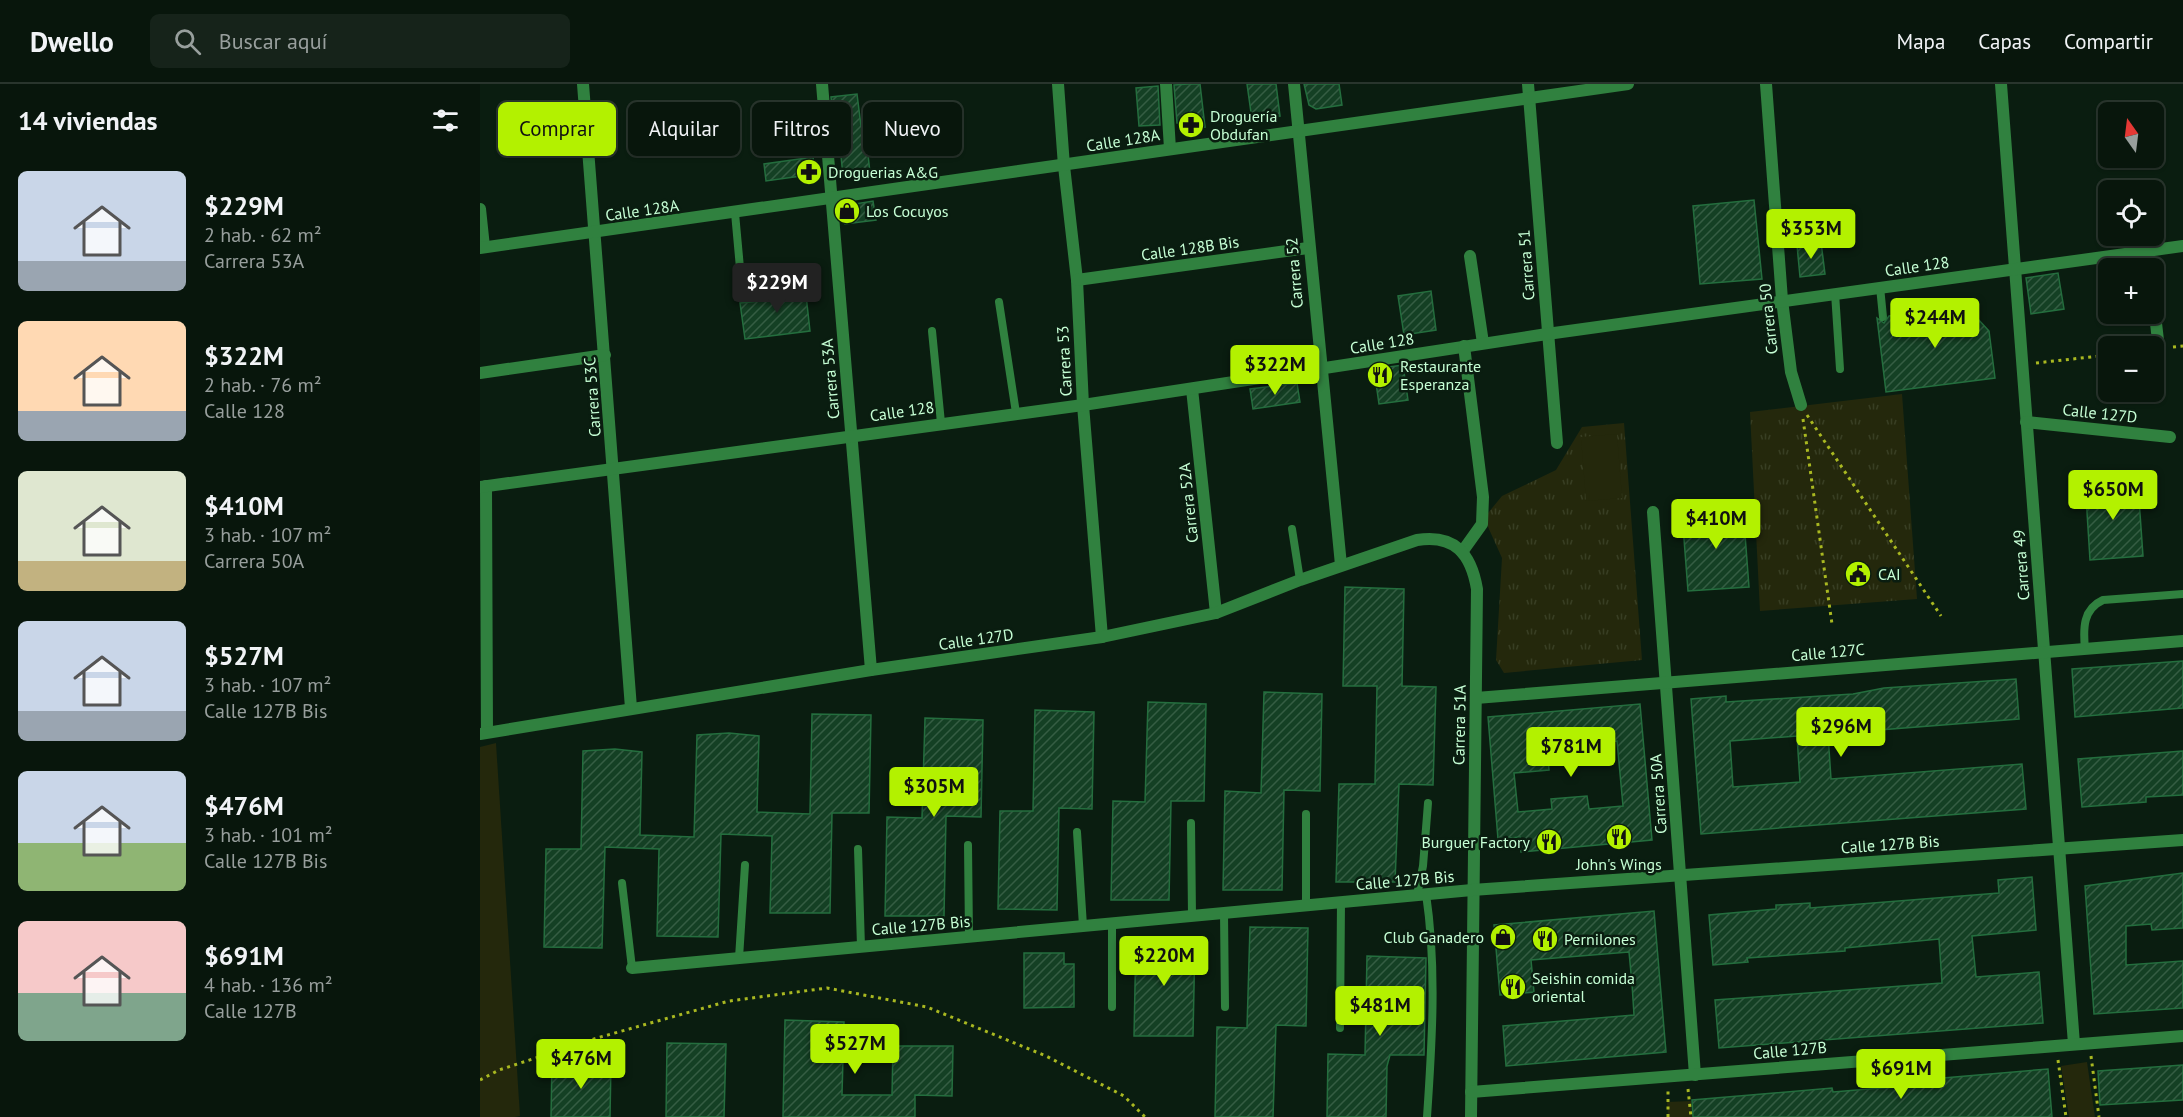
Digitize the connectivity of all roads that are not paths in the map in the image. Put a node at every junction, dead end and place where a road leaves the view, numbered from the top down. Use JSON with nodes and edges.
{"nodes":[{"id":1,"x":583,"y":84,"type":"edge"},
{"id":2,"x":822,"y":84,"type":"edge"},
{"id":3,"x":1058,"y":84,"type":"edge"},
{"id":4,"x":1166,"y":84,"type":"edge"},
{"id":5,"x":1294,"y":84,"type":"edge"},
{"id":6,"x":1528,"y":84,"type":"edge"},
{"id":7,"x":1628,"y":84,"type":"edge"},
{"id":8,"x":1766,"y":84,"type":"edge"},
{"id":9,"x":2001,"y":84,"type":"edge"},
{"id":10,"x":1529,"y":98,"type":"junction"},
{"id":11,"x":1298,"y":131,"type":"junction"},
{"id":12,"x":1170,"y":149,"type":"junction"},
{"id":13,"x":1064,"y":166,"type":"junction"},
{"id":14,"x":830,"y":200,"type":"junction"},
{"id":15,"x":480,"y":209,"type":"edge"},
{"id":16,"x":735,"y":213,"type":"junction"},
{"id":17,"x":593,"y":233,"type":"junction"},
{"id":18,"x":2183,"y":246,"type":"edge"},
{"id":19,"x":482,"y":248,"type":"edge"},
{"id":20,"x":1308,"y":248,"type":"junction"},
{"id":21,"x":2147,"y":251,"type":"junction"},
{"id":22,"x":1470,"y":256,"type":"dead end"},
{"id":23,"x":2148,"y":258,"type":"edge"},
{"id":24,"x":2015,"y":269,"type":"junction"},
{"id":25,"x":741,"y":279,"type":"dead end"},
{"id":26,"x":1077,"y":280,"type":"junction"},
{"id":27,"x":1880,"y":287,"type":"junction"},
{"id":28,"x":1835,"y":293,"type":"junction"},
{"id":29,"x":1782,"y":300,"type":"junction"},
{"id":30,"x":999,"y":302,"type":"dead end"},
{"id":31,"x":1883,"y":317,"type":"dead end"},
{"id":32,"x":932,"y":331,"type":"dead end"},
{"id":33,"x":1547,"y":334,"type":"junction"},
{"id":34,"x":1483,"y":343,"type":"junction"},
{"id":35,"x":1464,"y":346,"type":"junction"},
{"id":36,"x":605,"y":354,"type":"junction"},
{"id":37,"x":1840,"y":369,"type":"dead end"},
{"id":38,"x":1320,"y":370,"type":"junction"},
{"id":39,"x":480,"y":373,"type":"edge"},
{"id":40,"x":1192,"y":389,"type":"junction"},
{"id":41,"x":1083,"y":405,"type":"junction"},
{"id":42,"x":1801,"y":405,"type":"road end"},
{"id":43,"x":1016,"y":412,"type":"junction"},
{"id":44,"x":2026,"y":422,"type":"junction"},
{"id":45,"x":941,"y":423,"type":"junction"},
{"id":46,"x":852,"y":435,"type":"junction"},
{"id":47,"x":2169,"y":437,"type":"dead end"},
{"id":48,"x":1557,"y":443,"type":"dead end"},
{"id":49,"x":614,"y":468,"type":"junction"},
{"id":50,"x":483,"y":486,"type":"edge"},
{"id":51,"x":1653,"y":512,"type":"dead end"},
{"id":52,"x":1292,"y":529,"type":"dead end"},
{"id":53,"x":1462,"y":552,"type":"junction"},
{"id":54,"x":1341,"y":565,"type":"junction"},
{"id":55,"x":1300,"y":580,"type":"junction"},
{"id":56,"x":2183,"y":594,"type":"edge"},
{"id":57,"x":1216,"y":614,"type":"junction"},
{"id":58,"x":1102,"y":637,"type":"junction"},
{"id":59,"x":2183,"y":641,"type":"edge"},
{"id":60,"x":2085,"y":649,"type":"junction"},
{"id":61,"x":2044,"y":652,"type":"junction"},
{"id":62,"x":871,"y":670,"type":"junction"},
{"id":63,"x":1666,"y":683,"type":"junction"},
{"id":64,"x":1476,"y":698,"type":"junction"},
{"id":65,"x":632,"y":708,"type":"junction"},
{"id":66,"x":484,"y":733,"type":"edge"},
{"id":67,"x":1428,"y":804,"type":"dead end"},
{"id":68,"x":1306,"y":814,"type":"dead end"},
{"id":69,"x":1191,"y":823,"type":"dead end"},
{"id":70,"x":1077,"y":832,"type":"dead end"},
{"id":71,"x":2183,"y":840,"type":"edge"},
{"id":72,"x":968,"y":845,"type":"dead end"},
{"id":73,"x":858,"y":849,"type":"dead end"},
{"id":74,"x":2059,"y":850,"type":"junction"},
{"id":75,"x":745,"y":865,"type":"dead end"},
{"id":76,"x":1681,"y":875,"type":"junction"},
{"id":77,"x":622,"y":883,"type":"dead end"},
{"id":78,"x":1472,"y":890,"type":"junction"},
{"id":79,"x":1422,"y":895,"type":"junction"},
{"id":80,"x":1341,"y":902,"type":"junction"},
{"id":81,"x":1306,"y":906,"type":"junction"},
{"id":82,"x":1224,"y":913,"type":"junction"},
{"id":83,"x":1192,"y":916,"type":"junction"},
{"id":84,"x":1112,"y":924,"type":"junction"},
{"id":85,"x":1083,"y":926,"type":"junction"},
{"id":86,"x":969,"y":937,"type":"junction"},
{"id":87,"x":861,"y":947,"type":"junction"},
{"id":88,"x":739,"y":958,"type":"junction"},
{"id":89,"x":632,"y":968,"type":"joint"},
{"id":90,"x":1112,"y":1007,"type":"dead end"},
{"id":91,"x":1225,"y":1007,"type":"dead end"},
{"id":92,"x":1340,"y":1028,"type":"dead end"},
{"id":93,"x":2183,"y":1036,"type":"edge"},
{"id":94,"x":2074,"y":1044,"type":"junction"},
{"id":95,"x":1691,"y":1075,"type":"junction"},
{"id":96,"x":1471,"y":1092,"type":"junction"},
{"id":97,"x":1427,"y":1117,"type":"edge"},
{"id":98,"x":1471,"y":1117,"type":"edge"}],
"edges":[{"from":1,"to":17,"type":"street","name":"Carrera 53C"},
{"from":2,"to":14,"type":"street","name":"Carrera 53A"},
{"from":3,"to":13,"type":"street","name":"Carrera 53"},
{"from":4,"to":12,"type":"street"},
{"from":5,"to":11,"type":"street","name":"Carrera 52"},
{"from":6,"to":10,"type":"street","name":"Carrera 51"},
{"from":7,"to":10,"type":"street","name":"Calle 128A"},
{"from":8,"to":29,"type":"street","name":"Carrera 50"},
{"from":9,"to":24,"type":"street","name":"Carrera 49"},
{"from":10,"to":11,"type":"street","name":"Calle 128A"},
{"from":10,"to":33,"type":"street","name":"Carrera 51"},
{"from":11,"to":12,"type":"street","name":"Calle 128A"},
{"from":11,"to":20,"type":"street","name":"Carrera 52"},
{"from":12,"to":13,"type":"street","name":"Calle 128A"},
{"from":13,"to":14,"type":"street","name":"Calle 128A"},
{"from":13,"to":26,"type":"street","name":"Carrera 53"},
{"from":14,"to":16,"type":"street","name":"Calle 128A"},
{"from":14,"to":46,"type":"street","name":"Carrera 53A"},
{"from":15,"to":19,"type":"street"},
{"from":16,"to":17,"type":"street","name":"Calle 128A"},
{"from":16,"to":25,"type":"lane"},
{"from":17,"to":19,"type":"street","name":"Calle 128A"},
{"from":17,"to":36,"type":"street","name":"Carrera 53C"},
{"from":18,"to":21,"type":"street","name":"Calle 128"},
{"from":20,"to":26,"type":"street","name":"Calle 128B Bis"},
{"from":20,"to":38,"type":"street","name":"Carrera 52"},
{"from":21,"to":23,"type":"street"},
{"from":21,"to":24,"type":"street","name":"Calle 128"},
{"from":22,"to":34,"type":"street"},
{"from":24,"to":27,"type":"street","name":"Calle 128"},
{"from":24,"to":44,"type":"street","name":"Carrera 49"},
{"from":26,"to":41,"type":"street","name":"Carrera 53"},
{"from":27,"to":28,"type":"street","name":"Calle 128"},
{"from":27,"to":31,"type":"lane"},
{"from":28,"to":29,"type":"street","name":"Calle 128"},
{"from":28,"to":37,"type":"lane"},
{"from":29,"to":33,"type":"street","name":"Calle 128"},
{"from":29,"to":42,"type":"street","name":"Carrera 50"},
{"from":30,"to":43,"type":"lane"},
{"from":32,"to":45,"type":"lane"},
{"from":33,"to":34,"type":"street","name":"Calle 128"},
{"from":33,"to":48,"type":"street","name":"Carrera 51"},
{"from":34,"to":35,"type":"street","name":"Calle 128"},
{"from":35,"to":38,"type":"street","name":"Calle 128"},
{"from":35,"to":53,"type":"street"},
{"from":36,"to":39,"type":"street"},
{"from":36,"to":49,"type":"street","name":"Carrera 53C"},
{"from":38,"to":40,"type":"street","name":"Calle 128"},
{"from":38,"to":54,"type":"street","name":"Carrera 52"},
{"from":40,"to":41,"type":"street","name":"Calle 128"},
{"from":40,"to":57,"type":"street","name":"Carrera 52A"},
{"from":41,"to":43,"type":"street","name":"Calle 128"},
{"from":41,"to":58,"type":"street","name":"Carrera 53"},
{"from":43,"to":45,"type":"street","name":"Calle 128"},
{"from":44,"to":47,"type":"street","name":"Calle 127D"},
{"from":44,"to":61,"type":"street","name":"Carrera 49"},
{"from":45,"to":46,"type":"street","name":"Calle 128"},
{"from":46,"to":49,"type":"street","name":"Calle 128"},
{"from":46,"to":62,"type":"street","name":"Carrera 53A"},
{"from":49,"to":50,"type":"street","name":"Calle 128"},
{"from":49,"to":65,"type":"street","name":"Carrera 53C"},
{"from":50,"to":66,"type":"street"},
{"from":51,"to":63,"type":"street","name":"Carrera 50A"},
{"from":52,"to":55,"type":"lane"},
{"from":53,"to":54,"type":"street","name":"Calle 127D"},
{"from":53,"to":64,"type":"street","name":"Carrera 51A"},
{"from":54,"to":55,"type":"street","name":"Calle 127D"},
{"from":55,"to":57,"type":"street","name":"Calle 127D"},
{"from":56,"to":60,"type":"lane"},
{"from":57,"to":58,"type":"street","name":"Calle 127D"},
{"from":58,"to":62,"type":"street","name":"Calle 127D"},
{"from":59,"to":60,"type":"street","name":"Calle 127C"},
{"from":60,"to":61,"type":"street","name":"Calle 127C"},
{"from":61,"to":63,"type":"street","name":"Calle 127C"},
{"from":61,"to":74,"type":"street","name":"Carrera 49"},
{"from":62,"to":65,"type":"street","name":"Calle 127D"},
{"from":63,"to":64,"type":"street","name":"Calle 127C"},
{"from":63,"to":76,"type":"street","name":"Carrera 50A"},
{"from":64,"to":78,"type":"street","name":"Carrera 51A"},
{"from":65,"to":66,"type":"street","name":"Calle 127D"},
{"from":67,"to":79,"type":"lane"},
{"from":68,"to":81,"type":"lane"},
{"from":69,"to":83,"type":"lane"},
{"from":70,"to":85,"type":"lane"},
{"from":71,"to":74,"type":"street","name":"Calle 127B Bis"},
{"from":72,"to":86,"type":"lane"},
{"from":73,"to":87,"type":"lane"},
{"from":74,"to":76,"type":"street","name":"Calle 127B Bis"},
{"from":74,"to":94,"type":"street","name":"Carrera 49"},
{"from":75,"to":88,"type":"lane"},
{"from":76,"to":78,"type":"street","name":"Calle 127B Bis"},
{"from":76,"to":95,"type":"street","name":"Carrera 50A"},
{"from":77,"to":89,"type":"lane"},
{"from":78,"to":79,"type":"street","name":"Calle 127B Bis"},
{"from":78,"to":96,"type":"street","name":"Carrera 51A"},
{"from":79,"to":80,"type":"street","name":"Calle 127B Bis"},
{"from":79,"to":97,"type":"lane"},
{"from":80,"to":81,"type":"street","name":"Calle 127B Bis"},
{"from":80,"to":92,"type":"lane"},
{"from":81,"to":82,"type":"street","name":"Calle 127B Bis"},
{"from":82,"to":83,"type":"street","name":"Calle 127B Bis"},
{"from":82,"to":91,"type":"lane"},
{"from":83,"to":84,"type":"street","name":"Calle 127B Bis"},
{"from":84,"to":85,"type":"street","name":"Calle 127B Bis"},
{"from":84,"to":90,"type":"lane"},
{"from":85,"to":86,"type":"street","name":"Calle 127B Bis"},
{"from":86,"to":87,"type":"street","name":"Calle 127B Bis"},
{"from":87,"to":88,"type":"street","name":"Calle 127B Bis"},
{"from":88,"to":89,"type":"street","name":"Calle 127B Bis"},
{"from":93,"to":94,"type":"street","name":"Calle 127B"},
{"from":94,"to":95,"type":"street","name":"Calle 127B"},
{"from":95,"to":96,"type":"street","name":"Calle 127B"},
{"from":96,"to":98,"type":"street","name":"Carrera 51A"}]}
